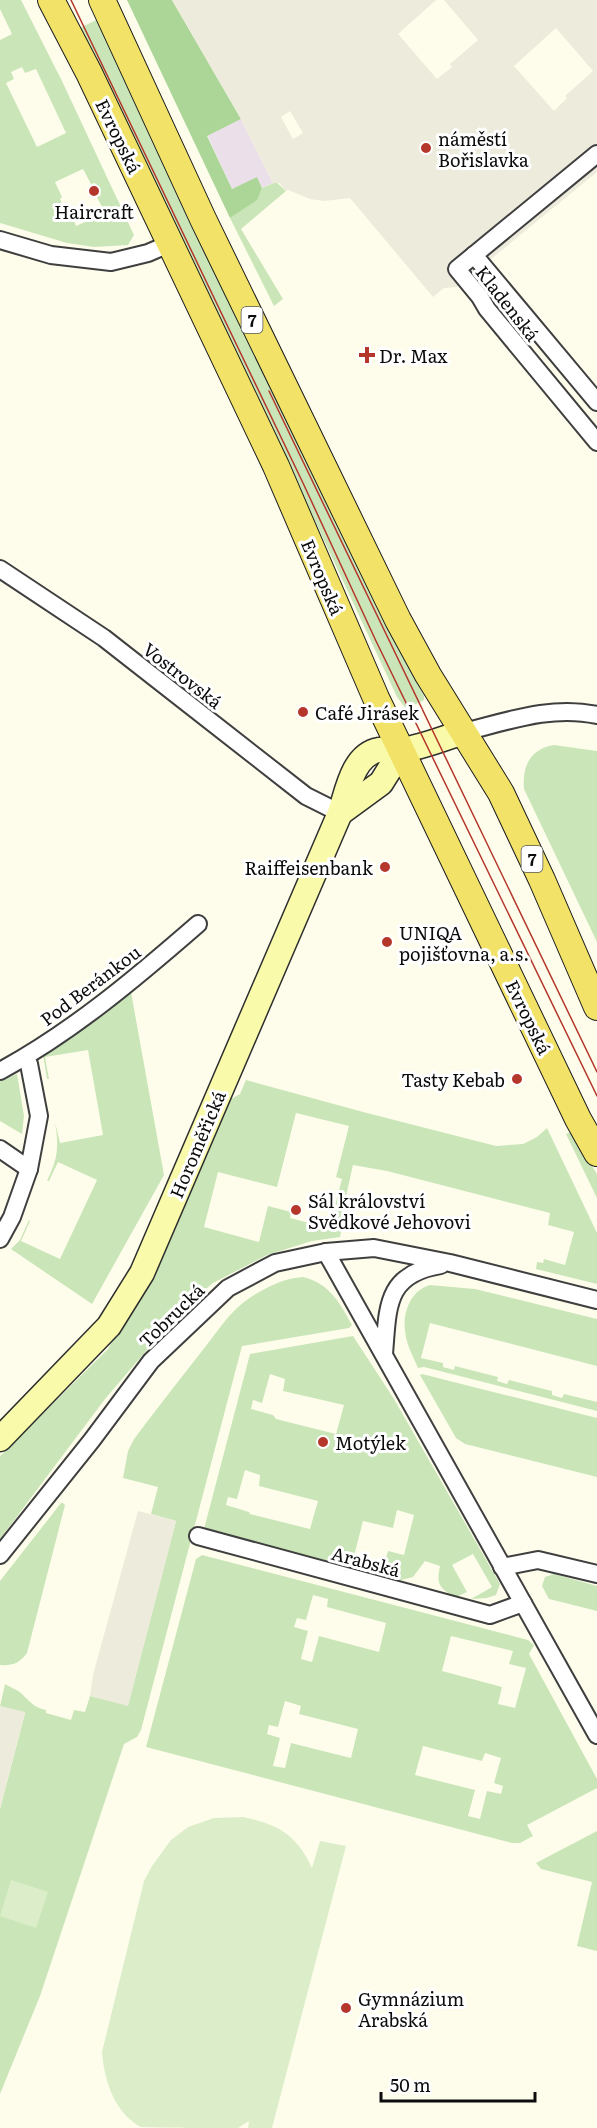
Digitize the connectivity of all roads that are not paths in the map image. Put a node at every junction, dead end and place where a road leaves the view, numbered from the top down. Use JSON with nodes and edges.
{"nodes":[{"id":1,"x":51,"y":0,"type":"edge"},
{"id":2,"x":102,"y":0,"type":"edge"},
{"id":3,"x":597,"y":154,"type":"edge"},
{"id":4,"x":0,"y":240,"type":"edge"},
{"id":5,"x":171,"y":243,"type":"junction"},
{"id":6,"x":474,"y":255,"type":"junction"},
{"id":7,"x":597,"y":402,"type":"edge"},
{"id":8,"x":597,"y":442,"type":"edge"},
{"id":9,"x":0,"y":569,"type":"edge"},
{"id":10,"x":597,"y":715,"type":"edge"},
{"id":11,"x":464,"y":732,"type":"junction"},
{"id":12,"x":401,"y":751,"type":"junction"},
{"id":13,"x":340,"y":813,"type":"junction"},
{"id":14,"x":198,"y":924,"type":"dead end"},
{"id":15,"x":597,"y":1007,"type":"edge"},
{"id":16,"x":29,"y":1064,"type":"dead end"},
{"id":17,"x":0,"y":1071,"type":"edge"},
{"id":18,"x":0,"y":1149,"type":"edge"},
{"id":19,"x":597,"y":1153,"type":"edge"},
{"id":20,"x":29,"y":1169,"type":"junction"},
{"id":21,"x":0,"y":1239,"type":"edge"},
{"id":22,"x":326,"y":1252,"type":"junction"},
{"id":23,"x":450,"y":1263,"type":"junction"},
{"id":24,"x":597,"y":1300,"type":"edge"},
{"id":25,"x":384,"y":1354,"type":"junction"},
{"id":26,"x":0,"y":1439,"type":"edge"},
{"id":27,"x":198,"y":1536,"type":"dead end"},
{"id":28,"x":0,"y":1555,"type":"edge"},
{"id":29,"x":502,"y":1567,"type":"junction"},
{"id":30,"x":597,"y":1574,"type":"edge"},
{"id":31,"x":523,"y":1603,"type":"junction"},
{"id":32,"x":597,"y":1735,"type":"edge"}],
"edges":[{"from":1,"to":5,"type":"main road","name":"Evropská","number":"7"},
{"from":2,"to":11,"type":"main road","number":"7"},
{"from":3,"to":6,"type":"street"},
{"from":4,"to":5,"type":"street"},
{"from":5,"to":12,"type":"main road","name":"Evropská","number":"7"},
{"from":6,"to":7,"type":"street","name":"Kladenská"},
{"from":6,"to":8,"type":"street","name":"Kladenská"},
{"from":9,"to":13,"type":"street","name":"Vostrovská"},
{"from":10,"to":11,"type":"street"},
{"from":11,"to":12,"type":"main road","name":"Horoměřická"},
{"from":11,"to":15,"type":"main road","number":"7"},
{"from":12,"to":13,"type":"main road","name":"Horoměřická"},
{"from":12,"to":19,"type":"main road","name":"Evropská","number":"7"},
{"from":13,"to":26,"type":"main road","name":"Horoměřická"},
{"from":14,"to":17,"type":"street","name":"Pod Beránkou"},
{"from":16,"to":20,"type":"street"},
{"from":18,"to":20,"type":"street"},
{"from":20,"to":21,"type":"street"},
{"from":22,"to":23,"type":"street","name":"Tobrucká"},
{"from":22,"to":25,"type":"street"},
{"from":22,"to":28,"type":"street","name":"Tobrucká"},
{"from":23,"to":24,"type":"street"},
{"from":23,"to":25,"type":"street"},
{"from":25,"to":29,"type":"street"},
{"from":27,"to":31,"type":"street","name":"Arabská"},
{"from":29,"to":30,"type":"street"},
{"from":29,"to":31,"type":"street"},
{"from":31,"to":32,"type":"street"}]}
